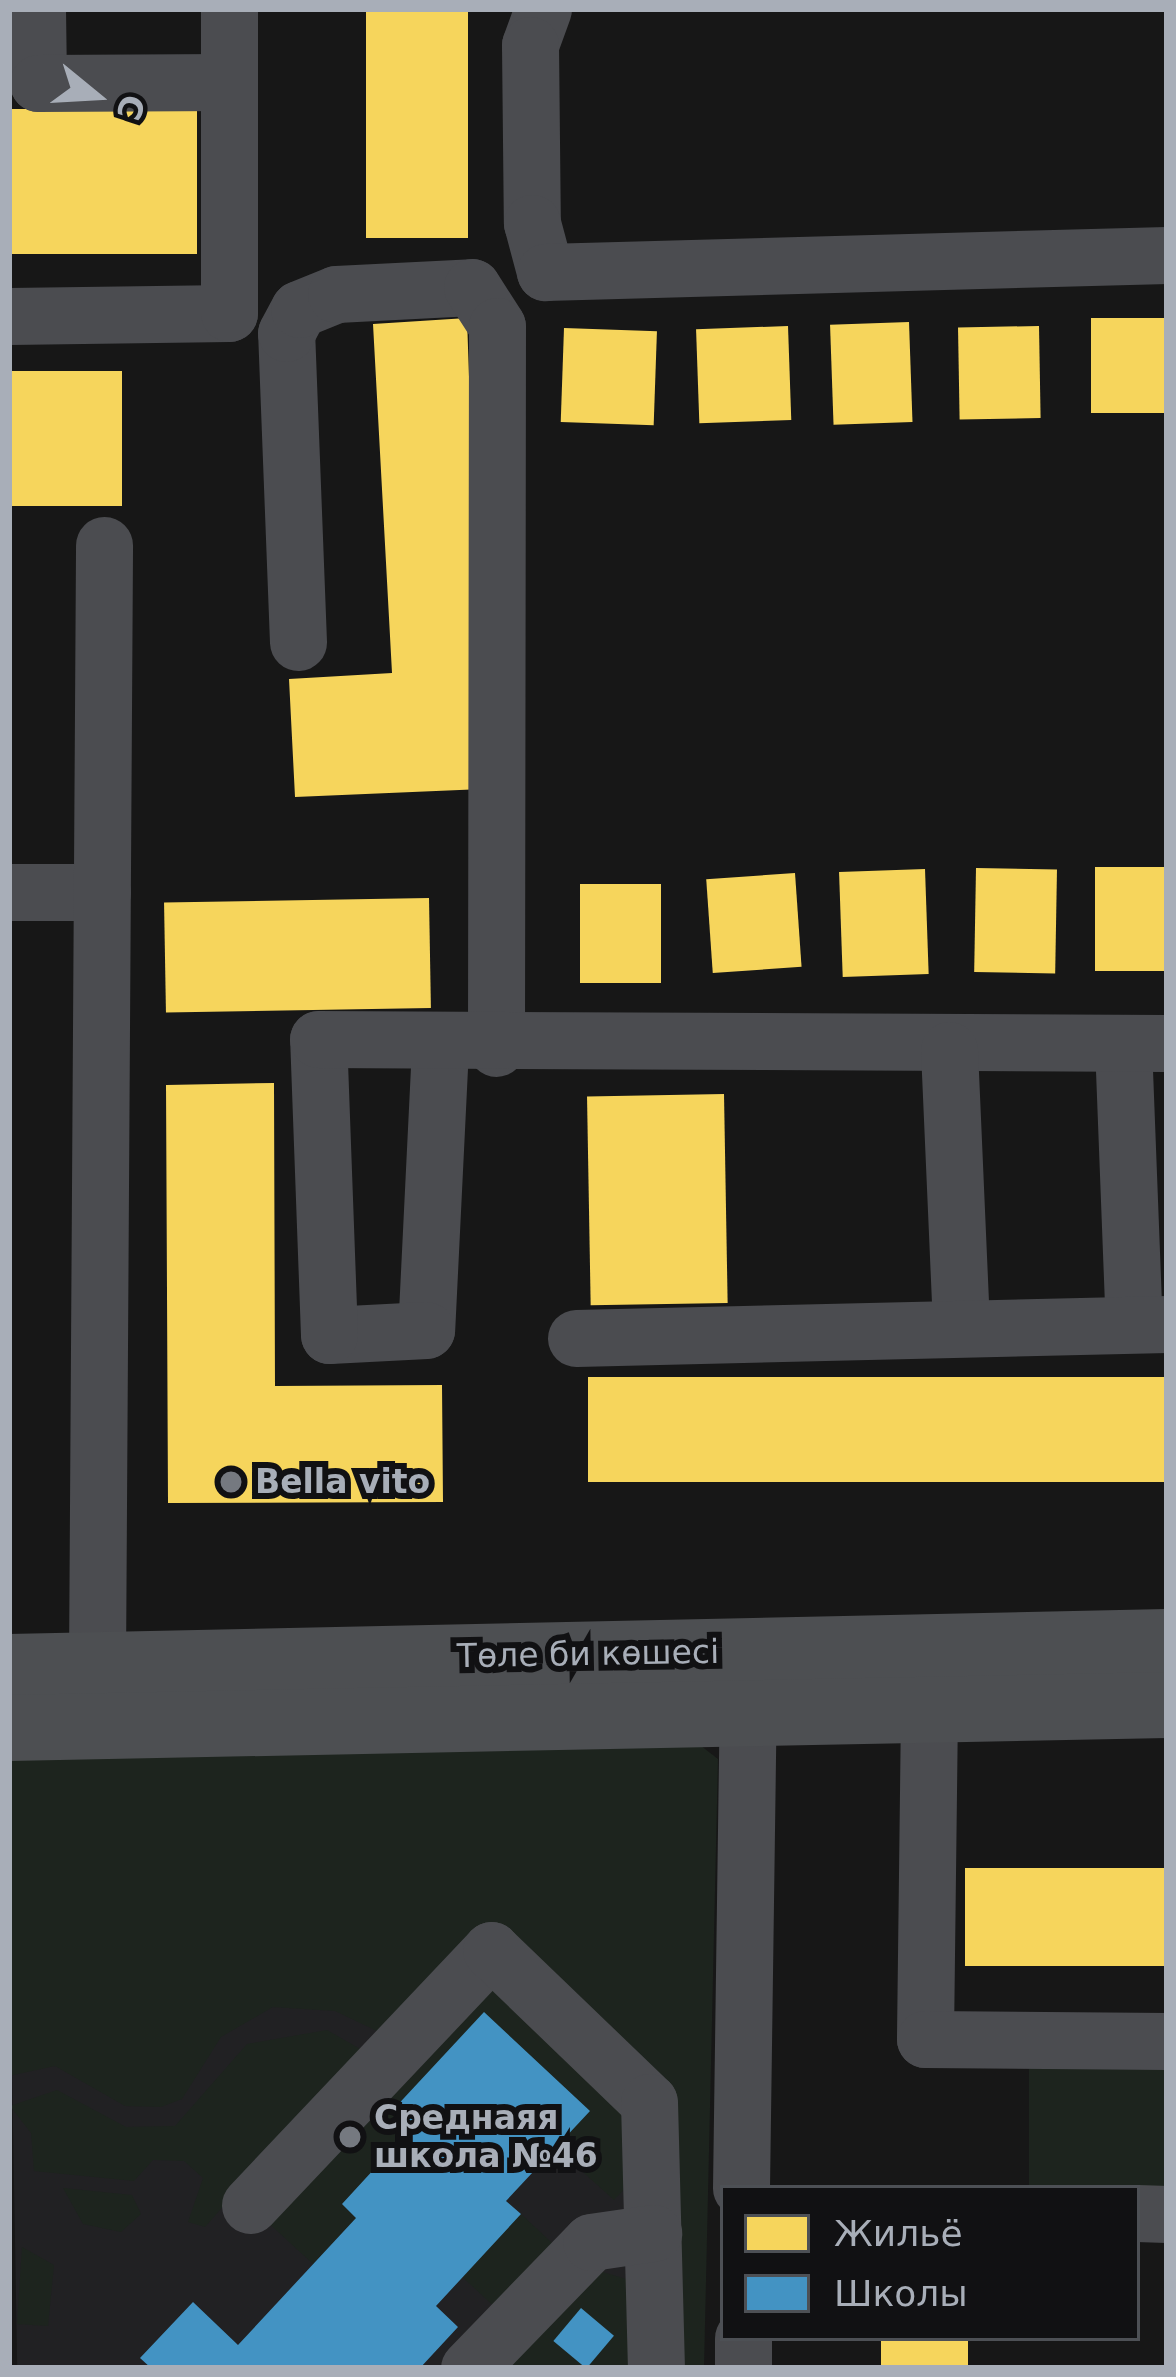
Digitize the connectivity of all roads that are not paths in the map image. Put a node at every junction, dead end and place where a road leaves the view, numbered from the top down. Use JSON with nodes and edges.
{"nodes":[{"id":1,"x":37,"y":9,"type":"edge"},
{"id":2,"x":229,"y":9,"type":"edge"},
{"id":3,"x":543,"y":9,"type":"edge"},
{"id":4,"x":228,"y":82,"type":"junction"},
{"id":5,"x":1167,"y":255,"type":"edge"},
{"id":6,"x":9,"y":316,"type":"edge"},
{"id":7,"x":104,"y":544,"type":"dead end"},
{"id":8,"x":298,"y":642,"type":"dead end"},
{"id":9,"x":9,"y":892,"type":"edge"},
{"id":10,"x":102,"y":892,"type":"junction"},
{"id":11,"x":1145,"y":1043,"type":"edge"},
{"id":12,"x":440,"y":1047,"type":"junction"},
{"id":13,"x":496,"y":1048,"type":"junction"},
{"id":14,"x":949,"y":1050,"type":"junction"},
{"id":15,"x":1151,"y":1324,"type":"edge"},
{"id":16,"x":961,"y":1325,"type":"junction"},
{"id":17,"x":576,"y":1338,"type":"dead end"},
{"id":18,"x":1167,"y":1642,"type":"edge"},
{"id":19,"x":97,"y":1665,"type":"junction"},
{"id":20,"x":9,"y":1667,"type":"edge"},
{"id":21,"x":1167,"y":1705,"type":"edge"},
{"id":22,"x":929,"y":1710,"type":"junction"},
{"id":23,"x":748,"y":1714,"type":"junction"},
{"id":24,"x":9,"y":1729,"type":"edge"},
{"id":25,"x":1167,"y":2041,"type":"edge"},
{"id":26,"x":741,"y":2185,"type":"edge"},
{"id":27,"x":250,"y":2205,"type":"dead end"},
{"id":28,"x":653,"y":2233,"type":"junction"},
{"id":29,"x":469,"y":2368,"type":"edge"},
{"id":30,"x":656,"y":2368,"type":"edge"}],
"edges":[{"from":1,"to":4,"type":"lane"},
{"from":2,"to":4,"type":"lane"},
{"from":3,"to":5,"type":"lane"},
{"from":4,"to":6,"type":"lane"},
{"from":7,"to":10,"type":"lane"},
{"from":8,"to":13,"type":"lane"},
{"from":9,"to":10,"type":"lane"},
{"from":10,"to":19,"type":"lane"},
{"from":11,"to":14,"type":"lane"},
{"from":11,"to":15,"type":"lane"},
{"from":12,"to":12,"type":"lane"},
{"from":12,"to":13,"type":"lane"},
{"from":13,"to":14,"type":"lane"},
{"from":14,"to":16,"type":"lane"},
{"from":15,"to":16,"type":"lane"},
{"from":16,"to":17,"type":"lane"},
{"from":18,"to":19,"type":"main road","name":"Төле би көшесі"},
{"from":19,"to":20,"type":"main road","name":"Төле би көшесі"},
{"from":21,"to":22,"type":"main road","name":"Төле би көшесі"},
{"from":22,"to":23,"type":"main road","name":"Төле би көшесі"},
{"from":22,"to":25,"type":"lane"},
{"from":23,"to":24,"type":"main road","name":"Төле би көшесі"},
{"from":23,"to":26,"type":"lane"},
{"from":27,"to":28,"type":"lane"},
{"from":28,"to":29,"type":"lane"},
{"from":28,"to":30,"type":"lane"}]}
